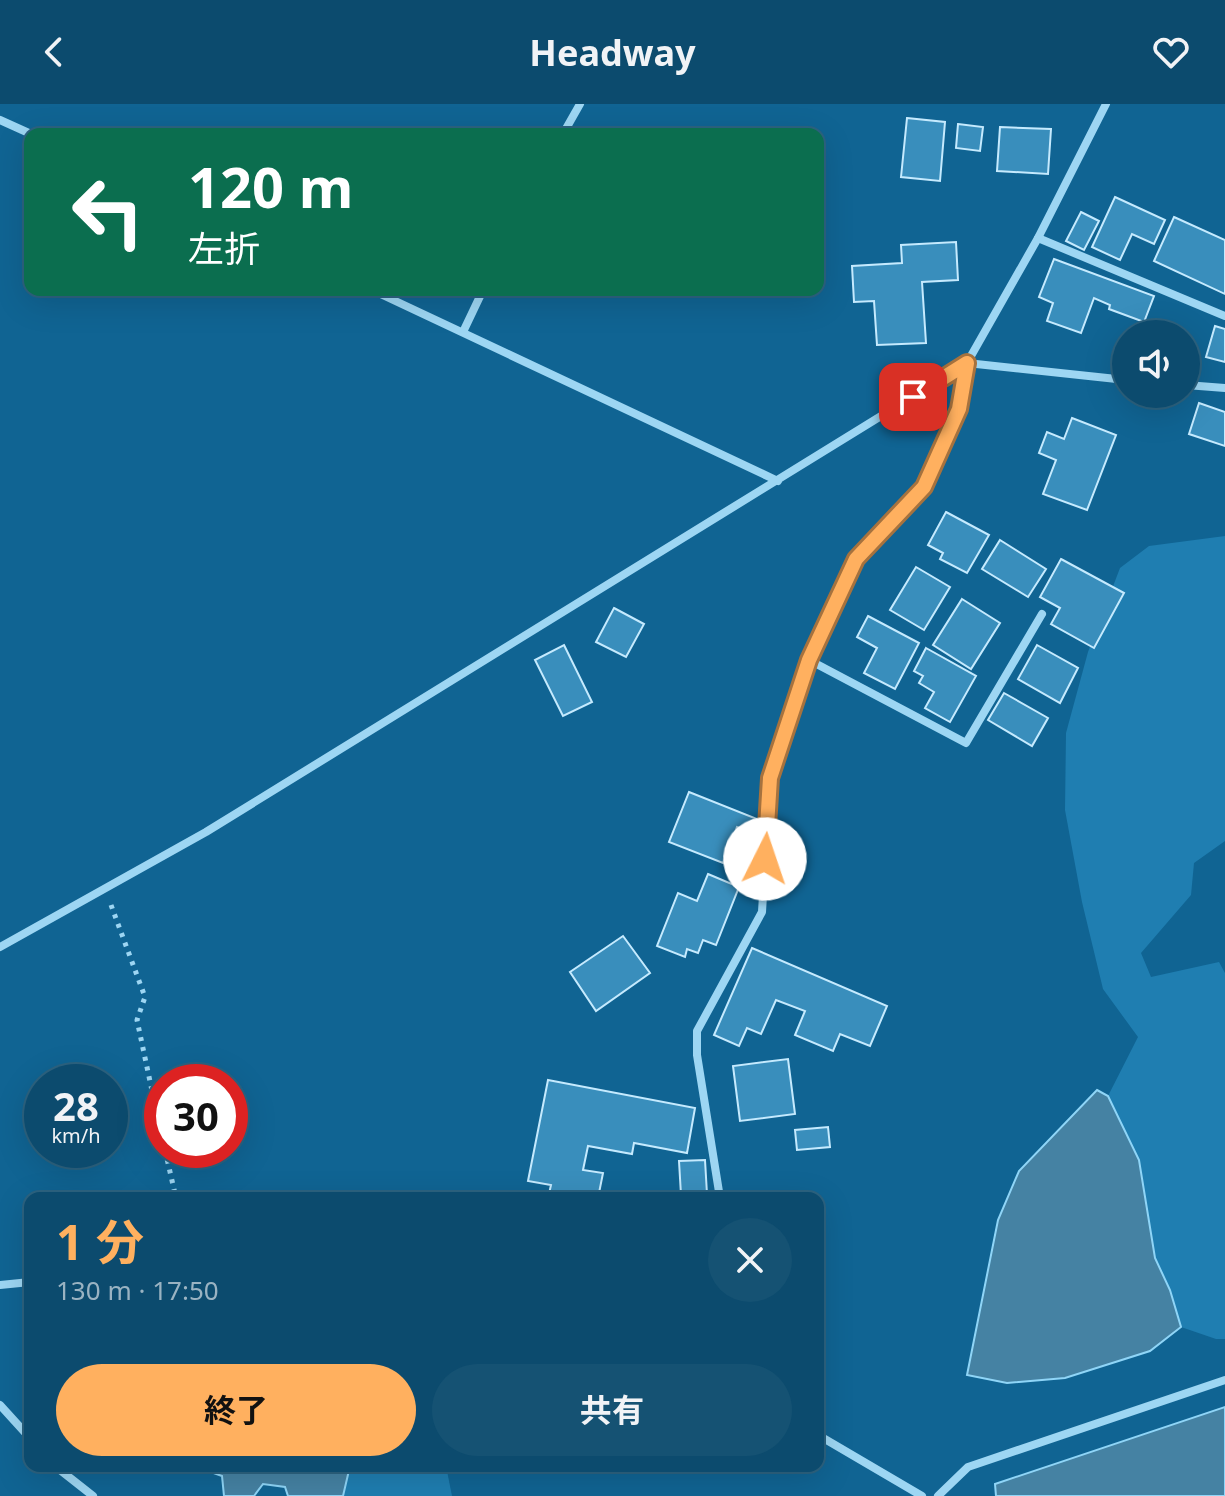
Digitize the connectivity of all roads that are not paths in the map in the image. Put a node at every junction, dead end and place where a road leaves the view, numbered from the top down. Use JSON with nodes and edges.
{"nodes":[{"id":1,"x":580,"y":104,"type":"edge"},
{"id":2,"x":1106,"y":104,"type":"edge"},
{"id":3,"x":0,"y":120,"type":"edge"},
{"id":4,"x":566,"y":128,"type":"edge"},
{"id":5,"x":24,"y":131,"type":"edge"},
{"id":6,"x":1038,"y":238,"type":"junction"},
{"id":7,"x":385,"y":296,"type":"edge"},
{"id":8,"x":480,"y":296,"type":"edge"},
{"id":9,"x":1225,"y":316,"type":"edge"},
{"id":10,"x":463,"y":332,"type":"junction"},
{"id":11,"x":967,"y":363,"type":"junction"},
{"id":12,"x":1112,"y":379,"type":"edge"},
{"id":13,"x":1200,"y":386,"type":"edge"},
{"id":14,"x":1225,"y":388,"type":"edge"},
{"id":15,"x":778,"y":481,"type":"junction"},
{"id":16,"x":1042,"y":614,"type":"dead end"},
{"id":17,"x":809,"y":660,"type":"junction"},
{"id":18,"x":0,"y":947,"type":"edge"},
{"id":19,"x":719,"y":1192,"type":"edge"},
{"id":20,"x":24,"y":1283,"type":"edge"},
{"id":21,"x":0,"y":1285,"type":"edge"},
{"id":22,"x":1225,"y":1380,"type":"edge"},
{"id":23,"x":0,"y":1405,"type":"edge"},
{"id":24,"x":24,"y":1431,"type":"edge"},
{"id":25,"x":824,"y":1439,"type":"edge"},
{"id":26,"x":63,"y":1472,"type":"edge"},
{"id":27,"x":93,"y":1496,"type":"edge"},
{"id":28,"x":922,"y":1496,"type":"edge"},
{"id":29,"x":938,"y":1496,"type":"edge"}],
"edges":[{"from":1,"to":4,"type":"street"},
{"from":2,"to":6,"type":"street"},
{"from":3,"to":5,"type":"street"},
{"from":6,"to":9,"type":"street"},
{"from":6,"to":11,"type":"street"},
{"from":7,"to":10,"type":"street"},
{"from":8,"to":10,"type":"street"},
{"from":10,"to":15,"type":"street"},
{"from":11,"to":12,"type":"street"},
{"from":11,"to":15,"type":"street"},
{"from":11,"to":17,"type":"street"},
{"from":13,"to":14,"type":"street"},
{"from":15,"to":18,"type":"street"},
{"from":16,"to":17,"type":"street"},
{"from":17,"to":19,"type":"street"},
{"from":20,"to":21,"type":"street"},
{"from":22,"to":29,"type":"street"},
{"from":23,"to":24,"type":"street"},
{"from":25,"to":28,"type":"street"},
{"from":26,"to":27,"type":"street"}]}
